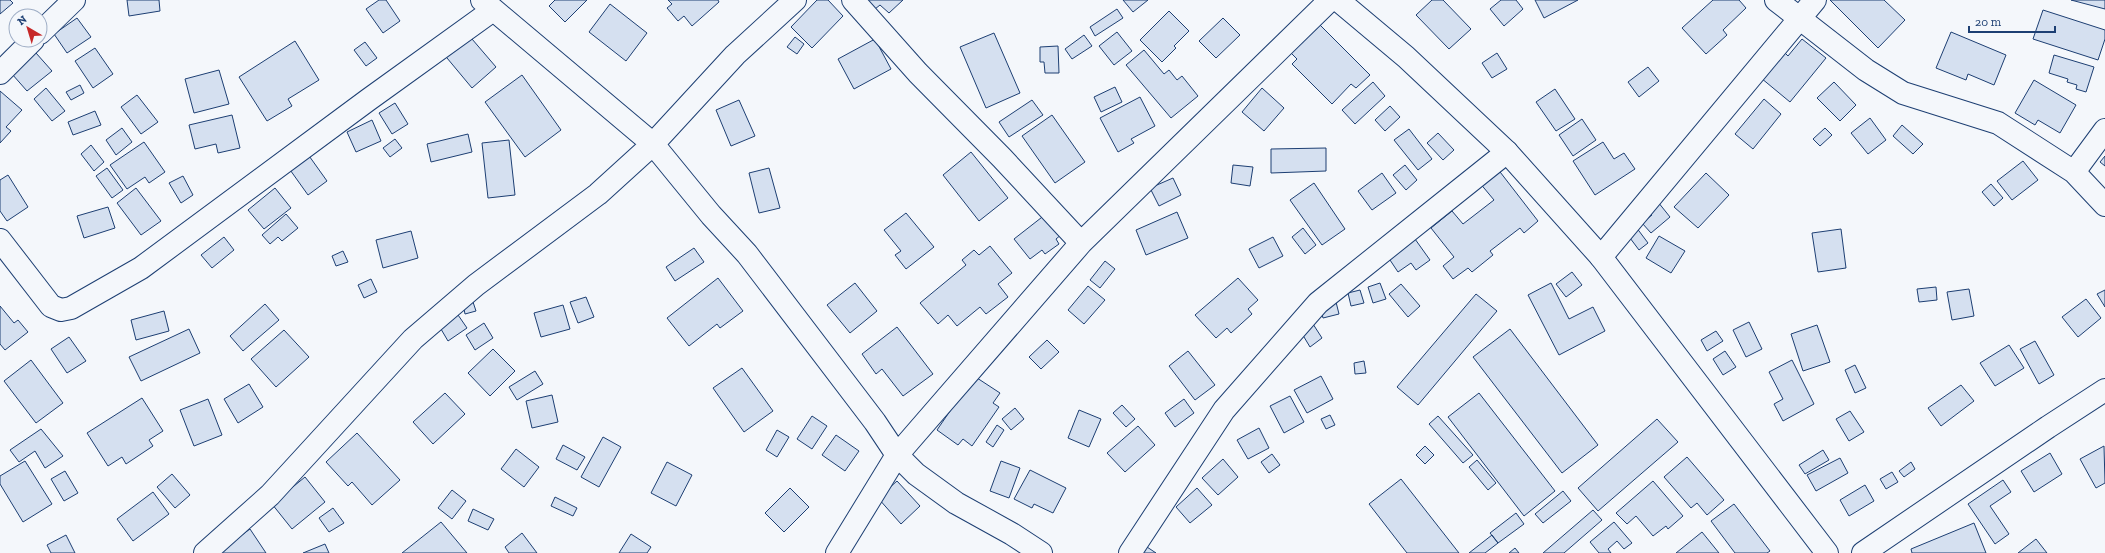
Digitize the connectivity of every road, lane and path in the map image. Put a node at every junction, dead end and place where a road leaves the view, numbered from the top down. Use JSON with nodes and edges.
{"nodes":[{"id":1,"x":74,"y":0,"type":"edge"},
{"id":2,"x":795,"y":0,"type":"edge"},
{"id":3,"x":853,"y":0,"type":"edge"},
{"id":4,"x":1330,"y":0,"type":"edge"},
{"id":5,"x":1338,"y":0,"type":"edge"},
{"id":6,"x":1776,"y":0,"type":"edge"},
{"id":7,"x":1815,"y":0,"type":"edge"},
{"id":8,"x":487,"y":5,"type":"edge"},
{"id":9,"x":1800,"y":19,"type":"junction"},
{"id":10,"x":48,"y":25,"type":"edge"},
{"id":11,"x":25,"y":48,"type":"edge"},
{"id":12,"x":0,"y":73,"type":"edge"},
{"id":13,"x":2105,"y":130,"type":"edge"},
{"id":14,"x":653,"y":144,"type":"junction"},
{"id":15,"x":1507,"y":152,"type":"junction"},
{"id":16,"x":2074,"y":172,"type":"junction"},
{"id":17,"x":2105,"y":205,"type":"edge"},
{"id":18,"x":0,"y":240,"type":"edge"},
{"id":19,"x":1081,"y":243,"type":"junction"},
{"id":20,"x":1601,"y":257,"type":"junction"},
{"id":21,"x":2105,"y":390,"type":"edge"},
{"id":22,"x":896,"y":455,"type":"junction"},
{"id":23,"x":205,"y":553,"type":"edge"},
{"id":24,"x":837,"y":553,"type":"edge"},
{"id":25,"x":1041,"y":553,"type":"edge"},
{"id":26,"x":1130,"y":553,"type":"edge"},
{"id":27,"x":1827,"y":553,"type":"edge"},
{"id":28,"x":1863,"y":553,"type":"edge"}],
"edges":[{"from":1,"to":10,"type":"street"},
{"from":2,"to":14,"type":"street"},
{"from":3,"to":19,"type":"street"},
{"from":4,"to":19,"type":"street"},
{"from":5,"to":15,"type":"street"},
{"from":6,"to":9,"type":"street"},
{"from":7,"to":9,"type":"street"},
{"from":8,"to":14,"type":"street"},
{"from":8,"to":18,"type":"street"},
{"from":9,"to":16,"type":"street"},
{"from":9,"to":20,"type":"street"},
{"from":11,"to":12,"type":"street"},
{"from":13,"to":16,"type":"street"},
{"from":14,"to":22,"type":"street"},
{"from":14,"to":23,"type":"street"},
{"from":15,"to":20,"type":"street"},
{"from":15,"to":26,"type":"street"},
{"from":16,"to":17,"type":"street"},
{"from":19,"to":22,"type":"street"},
{"from":20,"to":27,"type":"street"},
{"from":21,"to":28,"type":"street"},
{"from":22,"to":24,"type":"street"},
{"from":22,"to":25,"type":"street"}]}
